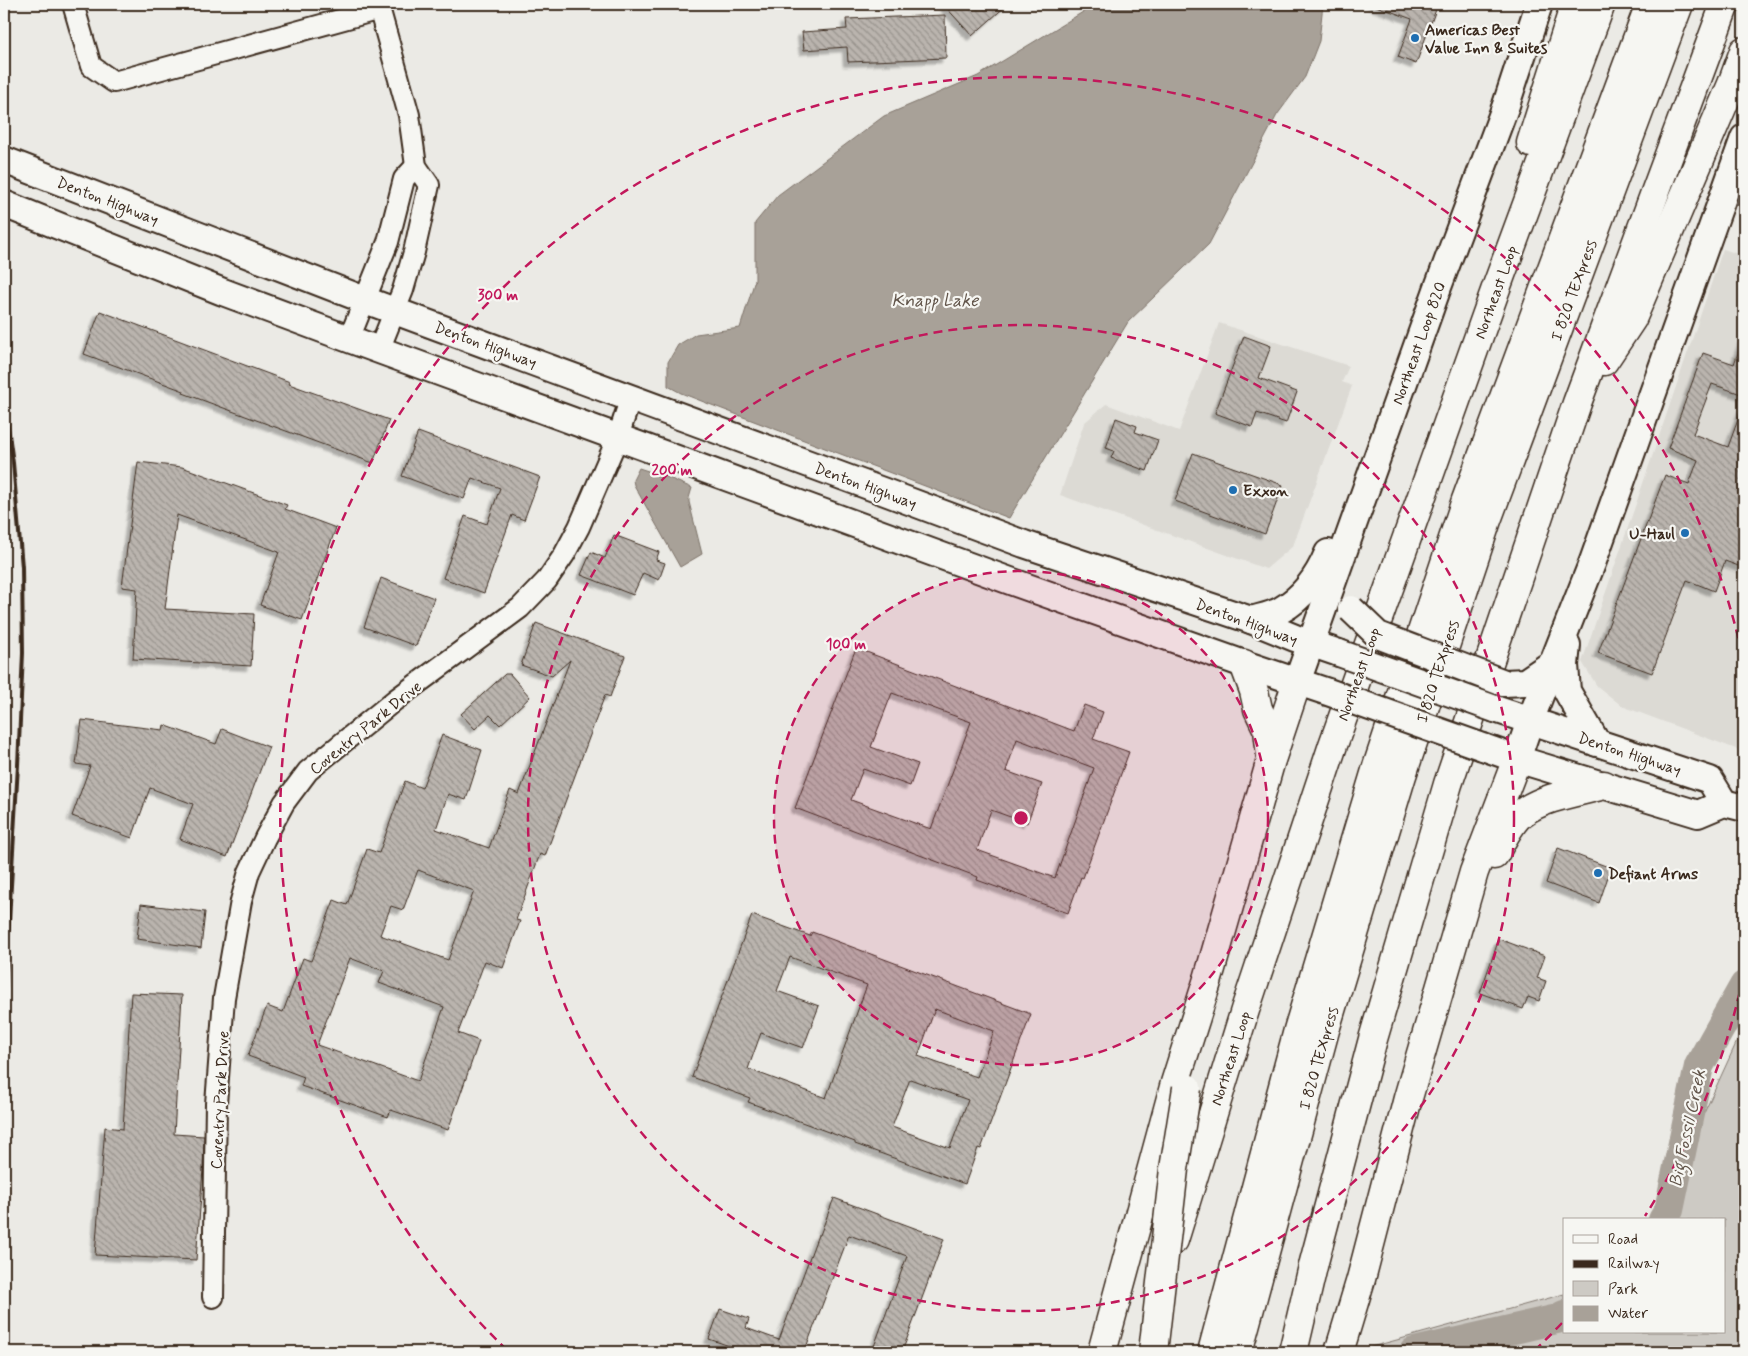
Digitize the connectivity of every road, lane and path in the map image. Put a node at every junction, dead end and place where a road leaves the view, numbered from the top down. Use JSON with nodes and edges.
{"nodes":[{"id":1,"x":73,"y":4,"type":"edge"},
{"id":2,"x":1539,"y":4,"type":"edge"},
{"id":3,"x":1575,"y":4,"type":"edge"},
{"id":4,"x":1601,"y":4,"type":"edge"},
{"id":5,"x":1650,"y":4,"type":"edge"},
{"id":6,"x":1679,"y":4,"type":"edge"},
{"id":7,"x":1725,"y":4,"type":"edge"},
{"id":8,"x":379,"y":6,"type":"edge"},
{"id":9,"x":1744,"y":51,"type":"edge"},
{"id":10,"x":1744,"y":138,"type":"edge"},
{"id":11,"x":4,"y":160,"type":"edge"},
{"id":12,"x":416,"y":166,"type":"junction"},
{"id":13,"x":4,"y":204,"type":"edge"},
{"id":14,"x":1495,"y":291,"type":"junction"},
{"id":15,"x":365,"y":300,"type":"junction"},
{"id":16,"x":394,"y":310,"type":"junction"},
{"id":17,"x":349,"y":339,"type":"junction"},
{"id":18,"x":379,"y":350,"type":"junction"},
{"id":19,"x":631,"y":397,"type":"junction"},
{"id":20,"x":1577,"y":403,"type":"junction"},
{"id":21,"x":618,"y":437,"type":"junction"},
{"id":22,"x":1357,"y":510,"type":"junction"},
{"id":23,"x":1338,"y":565,"type":"junction"},
{"id":24,"x":1140,"y":583,"type":"junction"},
{"id":25,"x":1097,"y":611,"type":"junction"},
{"id":26,"x":1252,"y":620,"type":"junction"},
{"id":27,"x":1570,"y":622,"type":"junction"},
{"id":28,"x":1310,"y":643,"type":"junction"},
{"id":29,"x":1553,"y":663,"type":"junction"},
{"id":30,"x":1244,"y":664,"type":"junction"},
{"id":31,"x":1297,"y":682,"type":"junction"},
{"id":32,"x":1530,"y":721,"type":"junction"},
{"id":33,"x":1597,"y":743,"type":"junction"},
{"id":34,"x":1517,"y":759,"type":"junction"},
{"id":35,"x":1271,"y":760,"type":"junction"},
{"id":36,"x":1604,"y":785,"type":"junction"},
{"id":37,"x":1737,"y":806,"type":"edge"},
{"id":38,"x":1474,"y":872,"type":"junction"},
{"id":39,"x":1181,"y":1085,"type":"junction"},
{"id":40,"x":213,"y":1297,"type":"dead end"},
{"id":41,"x":1147,"y":1350,"type":"edge"},
{"id":42,"x":1102,"y":1352,"type":"edge"},
{"id":43,"x":1212,"y":1352,"type":"edge"},
{"id":44,"x":1238,"y":1352,"type":"edge"},
{"id":45,"x":1292,"y":1352,"type":"edge"},
{"id":46,"x":1339,"y":1352,"type":"edge"}],
"edges":[{"from":1,"to":8,"type":"street"},
{"from":2,"to":22,"type":"main road","name":"Northeast Loop 820"},
{"from":3,"to":14,"type":"highway"},
{"from":4,"to":14,"type":"highway","name":"Northeast Loop"},
{"from":5,"to":43,"type":"highway","name":"I 820 TEXpress"},
{"from":6,"to":44,"type":"highway","name":"I 820 TEXpress"},
{"from":7,"to":20,"type":"highway"},
{"from":8,"to":12,"type":"street"},
{"from":9,"to":20,"type":"highway"},
{"from":10,"to":27,"type":"main road"},
{"from":11,"to":15,"type":"main road","name":"Denton Highway"},
{"from":12,"to":15,"type":"street"},
{"from":12,"to":16,"type":"street"},
{"from":13,"to":17,"type":"main road","name":"Denton Highway"},
{"from":14,"to":41,"type":"highway","name":"Northeast Loop"},
{"from":15,"to":16,"type":"main road","name":"Denton Highway"},
{"from":15,"to":17,"type":"street"},
{"from":16,"to":18,"type":"street"},
{"from":16,"to":19,"type":"main road","name":"Denton Highway"},
{"from":17,"to":18,"type":"main road","name":"Denton Highway"},
{"from":18,"to":21,"type":"main road","name":"Denton Highway"},
{"from":19,"to":21,"type":"street","name":"Coventry Park Drive"},
{"from":19,"to":24,"type":"main road","name":"Denton Highway"},
{"from":20,"to":45,"type":"highway"},
{"from":21,"to":25,"type":"main road","name":"Denton Highway"},
{"from":21,"to":40,"type":"street","name":"Coventry Park Drive"},
{"from":22,"to":23,"type":"main road","name":"Northeast Loop 820"},
{"from":22,"to":26,"type":"main road"},
{"from":23,"to":28,"type":"main road","name":"Northeast Loop 820"},
{"from":23,"to":29,"type":"main road","bridge":true},
{"from":24,"to":25,"type":"main road"},
{"from":24,"to":26,"type":"main road","name":"Denton Highway"},
{"from":25,"to":30,"type":"main road","name":"Denton Highway"},
{"from":26,"to":28,"type":"main road","name":"Denton Highway"},
{"from":27,"to":29,"type":"main road"},
{"from":27,"to":33,"type":"main road"},
{"from":28,"to":31,"type":"main road","name":"Northeast Loop 820"},
{"from":28,"to":32,"type":"main road","name":"Denton Highway","bridge":true},
{"from":29,"to":32,"type":"main road"},
{"from":30,"to":31,"type":"main road","name":"Denton Highway"},
{"from":30,"to":35,"type":"highway"},
{"from":31,"to":34,"type":"main road","name":"Denton Highway","bridge":true},
{"from":31,"to":35,"type":"highway"},
{"from":32,"to":33,"type":"main road","name":"Denton Highway"},
{"from":32,"to":34,"type":"main road"},
{"from":33,"to":37,"type":"main road","name":"Denton Highway"},
{"from":34,"to":36,"type":"main road","name":"Denton Highway"},
{"from":34,"to":38,"type":"highway"},
{"from":35,"to":39,"type":"highway"},
{"from":36,"to":37,"type":"main road","name":"Denton Highway"},
{"from":36,"to":38,"type":"highway"},
{"from":38,"to":46,"type":"highway"},
{"from":39,"to":41,"type":"highway","bridge":true},
{"from":39,"to":42,"type":"highway"}]}
